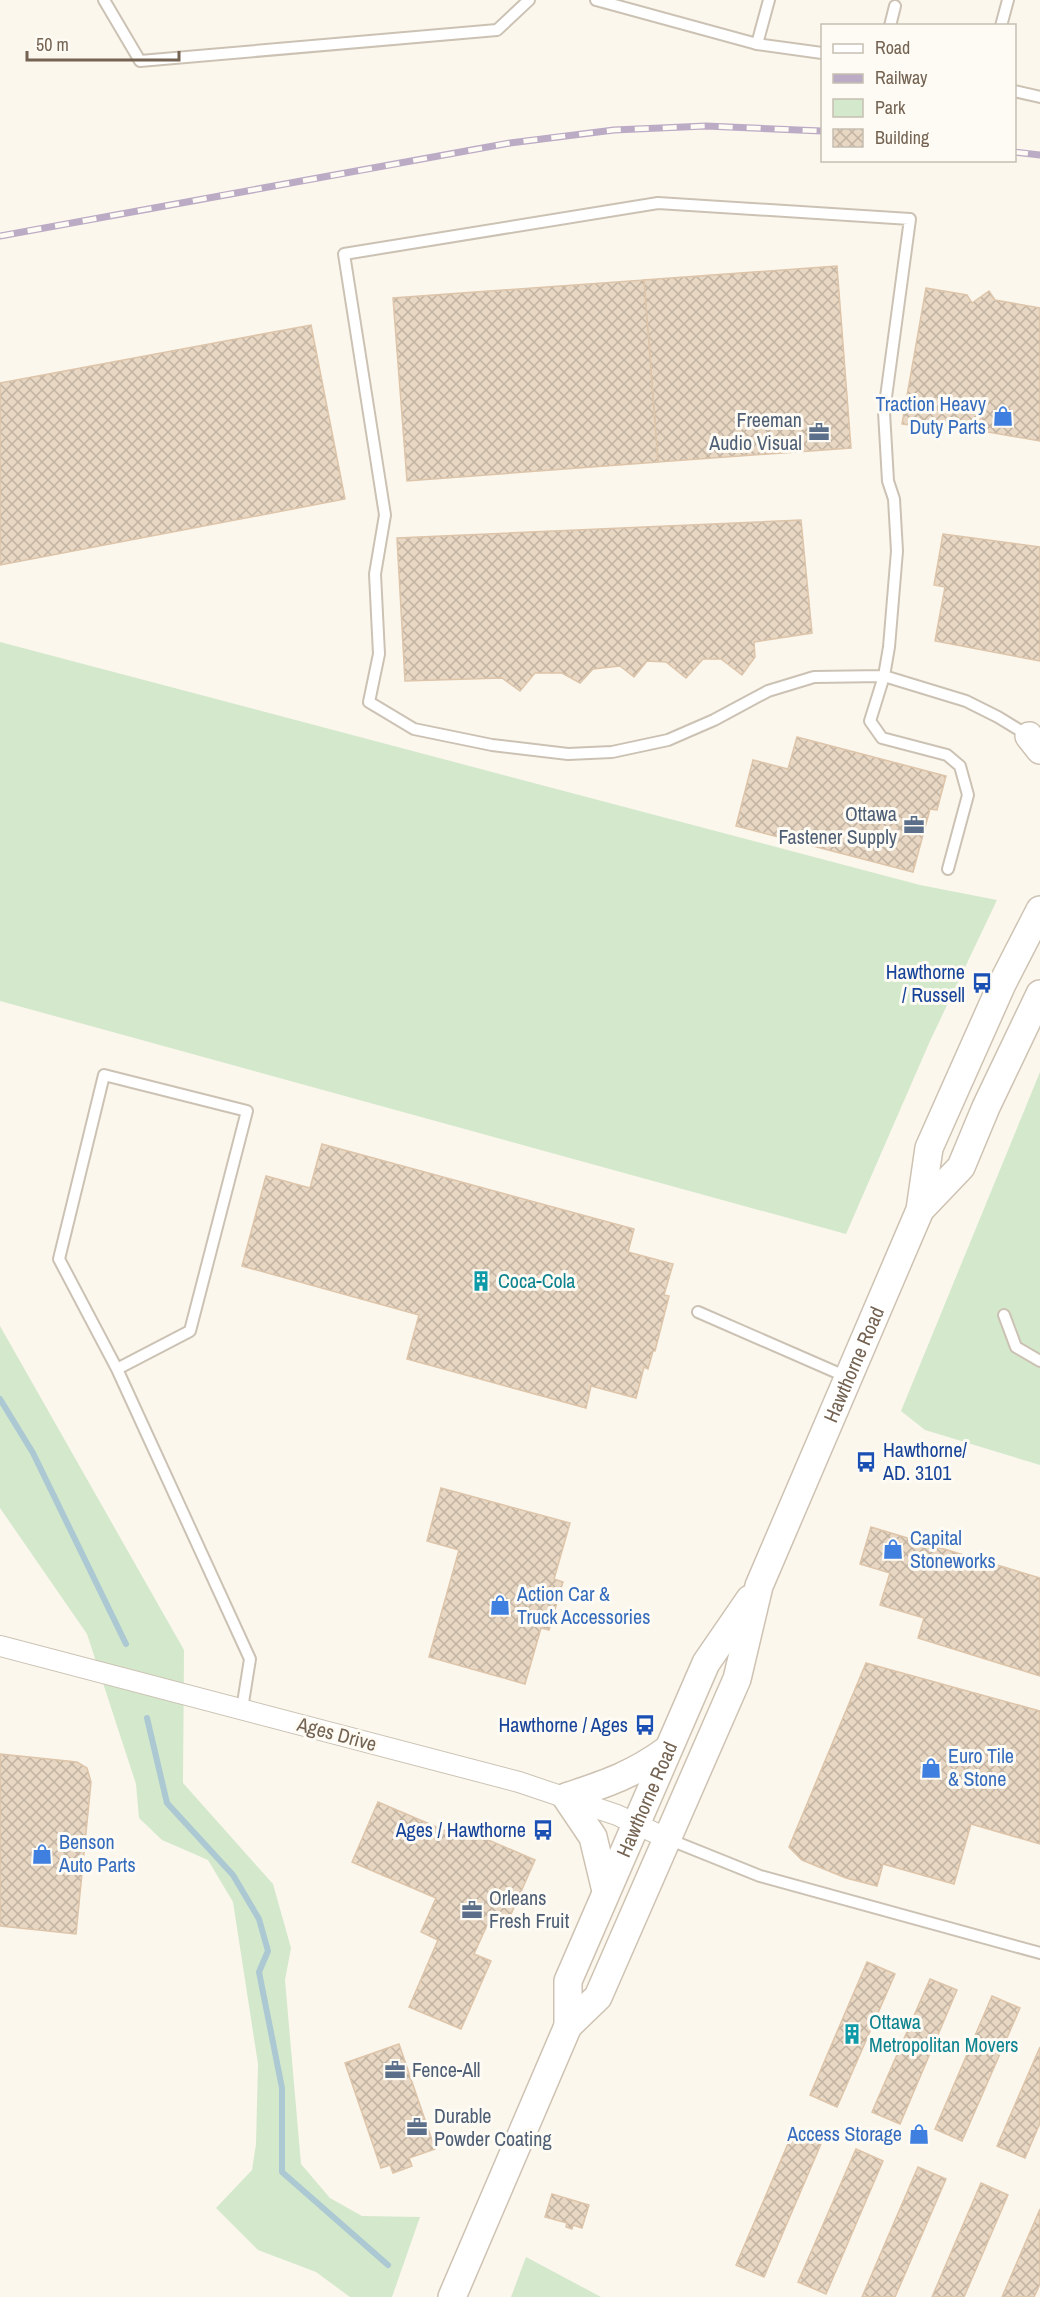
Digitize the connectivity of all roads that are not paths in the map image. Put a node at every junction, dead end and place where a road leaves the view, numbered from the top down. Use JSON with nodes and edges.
{"nodes":[{"id":1,"x":104,"y":0,"type":"edge"},
{"id":2,"x":529,"y":0,"type":"edge"},
{"id":3,"x":596,"y":0,"type":"edge"},
{"id":4,"x":768,"y":0,"type":"edge"},
{"id":5,"x":1008,"y":0,"type":"edge"},
{"id":6,"x":895,"y":6,"type":"dead end"},
{"id":7,"x":890,"y":24,"type":"edge"},
{"id":8,"x":1002,"y":24,"type":"edge"},
{"id":9,"x":757,"y":44,"type":"junction"},
{"id":10,"x":821,"y":53,"type":"edge"},
{"id":11,"x":1016,"y":91,"type":"edge"},
{"id":12,"x":1040,"y":97,"type":"edge"},
{"id":13,"x":884,"y":676,"type":"junction"},
{"id":14,"x":1037,"y":741,"type":"edge"},
{"id":15,"x":948,"y":869,"type":"dead end"},
{"id":16,"x":1040,"y":910,"type":"edge"},
{"id":17,"x":1040,"y":994,"type":"edge"},
{"id":18,"x":920,"y":1210,"type":"junction"},
{"id":19,"x":698,"y":1312,"type":"dead end"},
{"id":20,"x":1004,"y":1315,"type":"dead end"},
{"id":21,"x":1040,"y":1361,"type":"edge"},
{"id":22,"x":117,"y":1369,"type":"junction"},
{"id":23,"x":848,"y":1377,"type":"junction"},
{"id":24,"x":759,"y":1586,"type":"junction"},
{"id":25,"x":0,"y":1646,"type":"edge"},
{"id":26,"x":242,"y":1710,"type":"junction"},
{"id":27,"x":668,"y":1749,"type":"junction"},
{"id":28,"x":566,"y":1797,"type":"junction"},
{"id":29,"x":635,"y":1823,"type":"junction"},
{"id":30,"x":668,"y":1839,"type":"junction"},
{"id":31,"x":606,"y":1891,"type":"junction"},
{"id":32,"x":1040,"y":1953,"type":"edge"},
{"id":33,"x":568,"y":2026,"type":"junction"},
{"id":34,"x":452,"y":2297,"type":"edge"}],
"edges":[{"from":1,"to":2,"type":"lane"},
{"from":3,"to":9,"type":"lane"},
{"from":4,"to":9,"type":"lane"},
{"from":5,"to":8,"type":"lane"},
{"from":6,"to":7,"type":"lane"},
{"from":9,"to":10,"type":"lane"},
{"from":11,"to":12,"type":"lane"},
{"from":13,"to":13,"type":"lane"},
{"from":13,"to":14,"type":"lane"},
{"from":13,"to":15,"type":"lane"},
{"from":16,"to":18,"type":"main road","name":"Hawthorne Road"},
{"from":17,"to":18,"type":"main road","name":"Hawthorne Road"},
{"from":18,"to":23,"type":"main road","name":"Hawthorne Road"},
{"from":19,"to":23,"type":"lane"},
{"from":20,"to":21,"type":"lane"},
{"from":22,"to":22,"type":"lane"},
{"from":22,"to":26,"type":"lane"},
{"from":23,"to":24,"type":"main road","name":"Hawthorne Road"},
{"from":24,"to":27,"type":"main road","name":"Hawthorne Road"},
{"from":24,"to":30,"type":"main road","name":"Hawthorne Road"},
{"from":25,"to":26,"type":"street","name":"Ages Drive"},
{"from":26,"to":28,"type":"street","name":"Ages Drive"},
{"from":27,"to":28,"type":"main road"},
{"from":27,"to":29,"type":"main road","name":"Hawthorne Road"},
{"from":28,"to":29,"type":"street","name":"Ages Drive"},
{"from":28,"to":31,"type":"main road"},
{"from":29,"to":30,"type":"street","name":"Ages Drive"},
{"from":29,"to":31,"type":"main road","name":"Hawthorne Road"},
{"from":30,"to":32,"type":"lane"},
{"from":30,"to":33,"type":"main road","name":"Hawthorne Road"},
{"from":31,"to":33,"type":"main road","name":"Hawthorne Road"},
{"from":33,"to":34,"type":"main road","name":"Hawthorne Road"}]}
